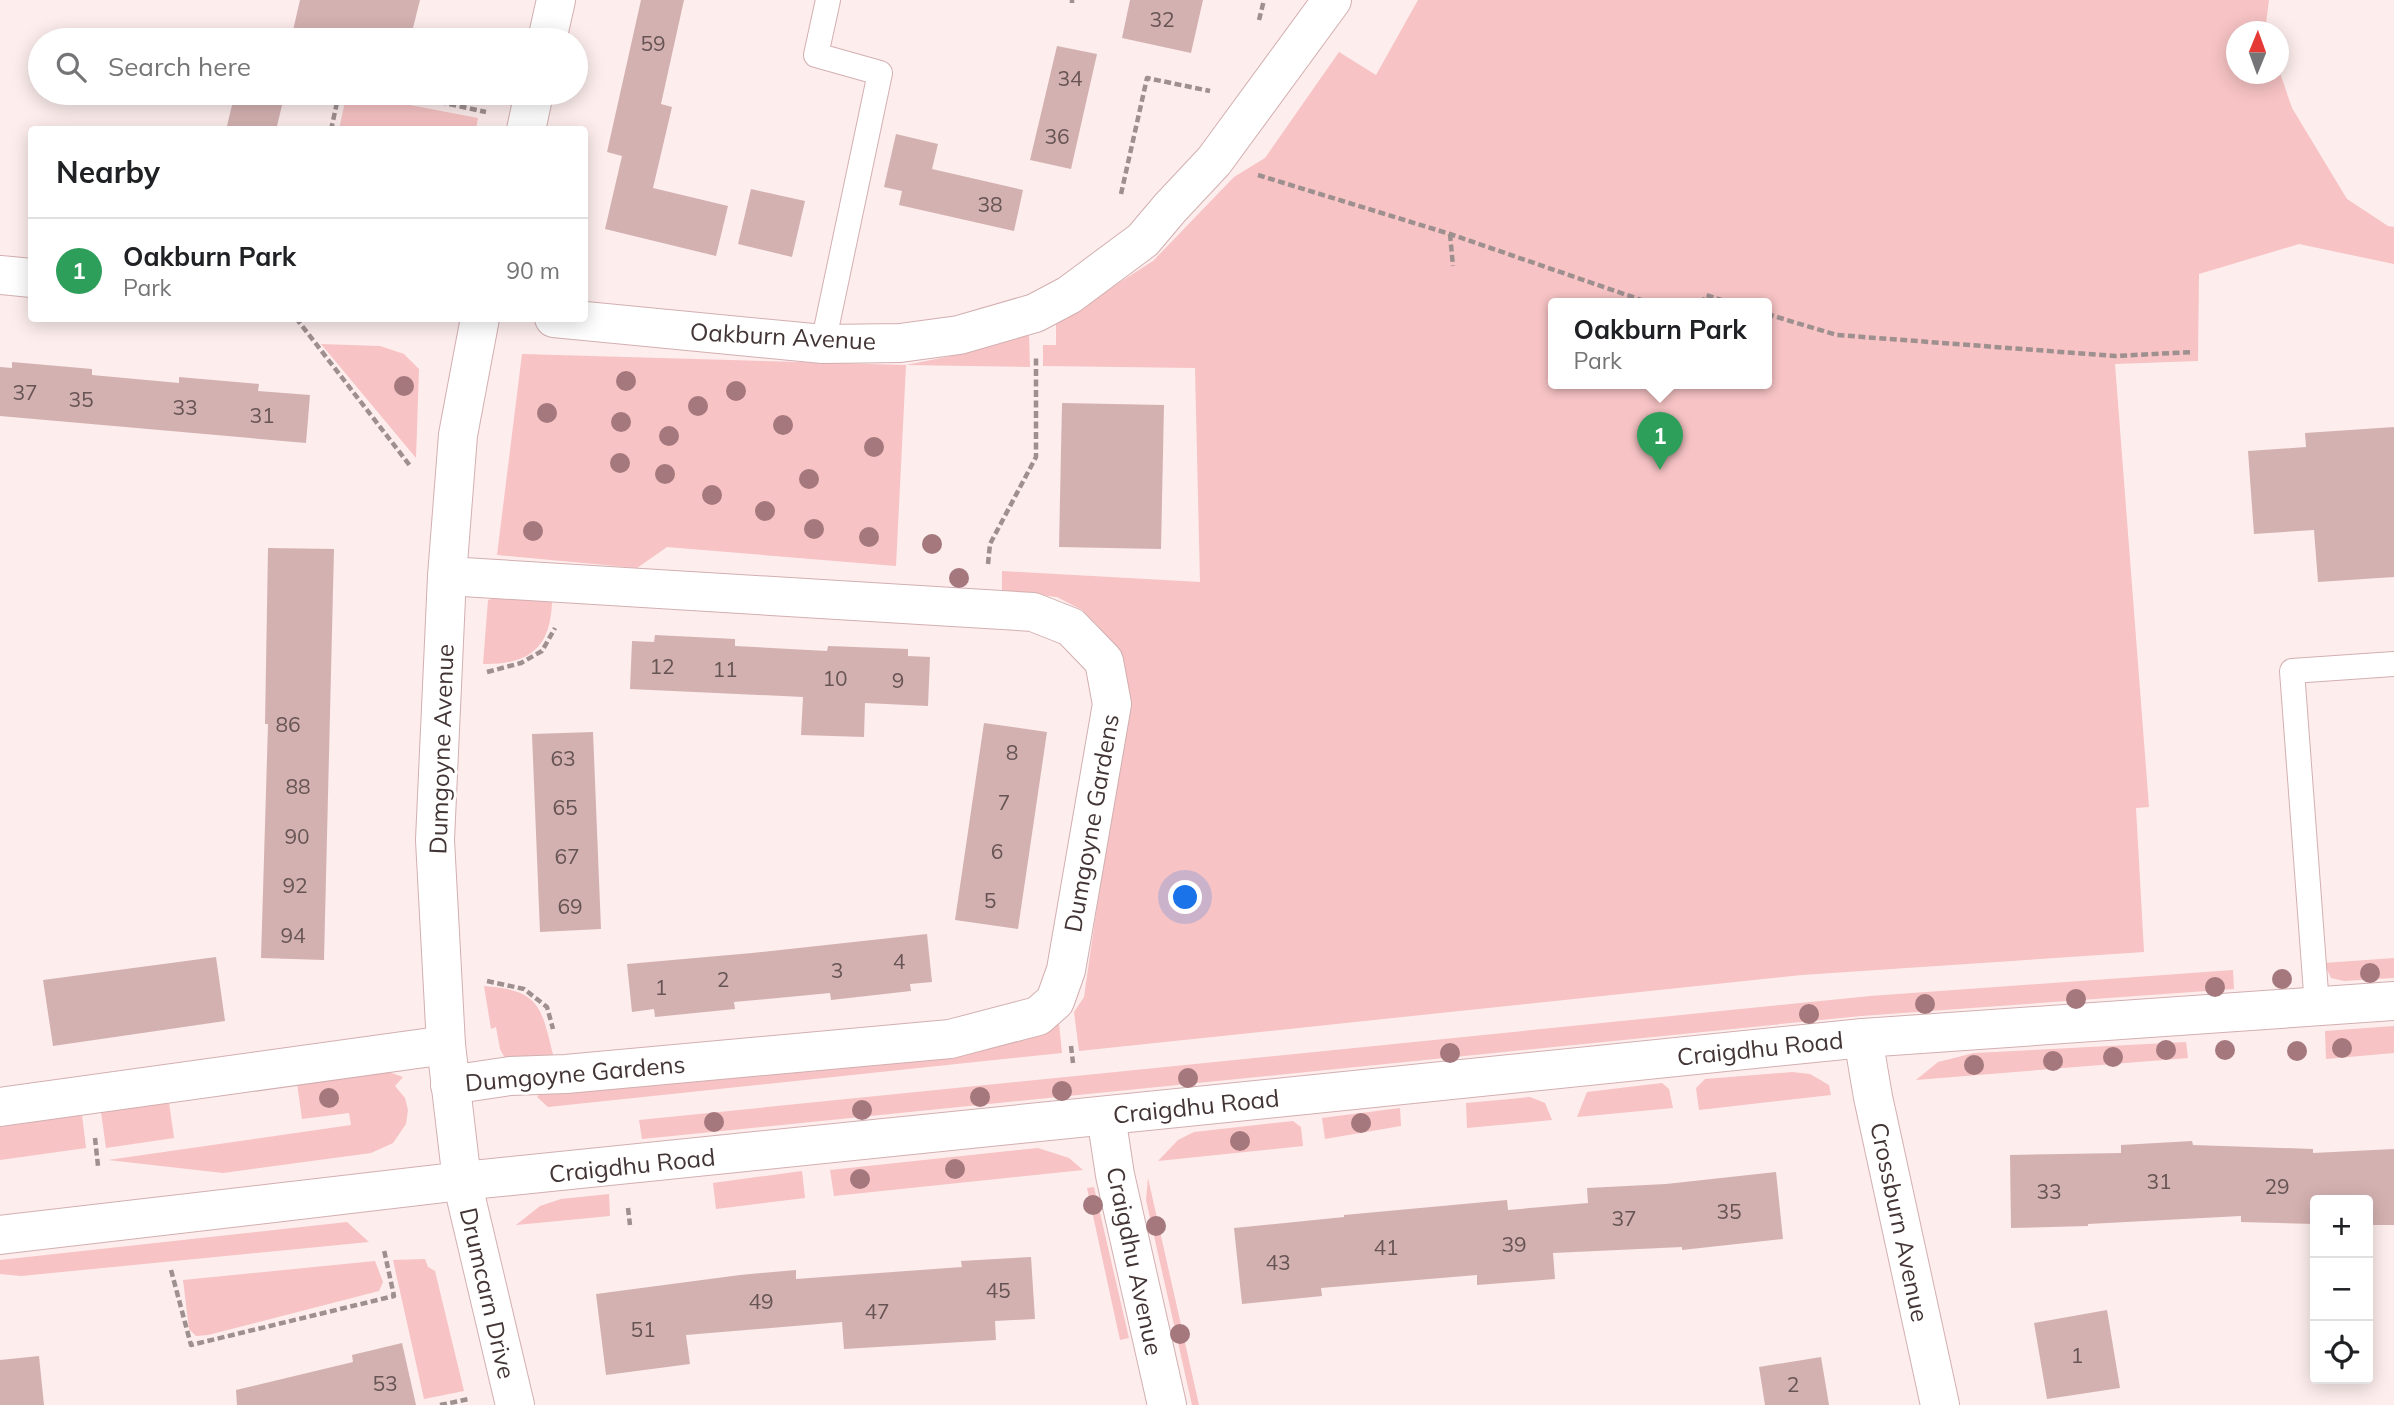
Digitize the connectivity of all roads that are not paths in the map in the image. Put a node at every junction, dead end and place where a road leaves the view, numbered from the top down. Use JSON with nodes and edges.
{"nodes":[{"id":1,"x":556,"y":0,"type":"edge"},
{"id":2,"x":828,"y":0,"type":"edge"},
{"id":3,"x":1332,"y":0,"type":"edge"},
{"id":4,"x":550,"y":28,"type":"edge"},
{"id":5,"x":0,"y":275,"type":"edge"},
{"id":6,"x":28,"y":278,"type":"edge"},
{"id":7,"x":588,"y":321,"type":"edge"},
{"id":8,"x":479,"y":322,"type":"edge"},
{"id":9,"x":823,"y":344,"type":"junction"},
{"id":10,"x":447,"y":576,"type":"junction"},
{"id":11,"x":2394,"y":664,"type":"edge"},
{"id":12,"x":2394,"y":1001,"type":"edge"},
{"id":13,"x":2317,"y":1006,"type":"junction"},
{"id":14,"x":1863,"y":1038,"type":"junction"},
{"id":15,"x":446,"y":1045,"type":"junction"},
{"id":16,"x":450,"y":1085,"type":"junction"},
{"id":17,"x":0,"y":1107,"type":"edge"},
{"id":18,"x":1106,"y":1115,"type":"junction"},
{"id":19,"x":462,"y":1181,"type":"junction"},
{"id":20,"x":0,"y":1235,"type":"edge"},
{"id":21,"x":515,"y":1405,"type":"edge"},
{"id":22,"x":1167,"y":1405,"type":"edge"},
{"id":23,"x":1940,"y":1405,"type":"edge"}],
"edges":[{"from":1,"to":4,"type":"street"},
{"from":2,"to":9,"type":"lane"},
{"from":3,"to":9,"type":"street","name":"Oakburn Avenue"},
{"from":5,"to":6,"type":"street"},
{"from":7,"to":9,"type":"street","name":"Oakburn Avenue"},
{"from":8,"to":10,"type":"street","name":"Dumgoyne Avenue"},
{"from":10,"to":15,"type":"street","name":"Dumgoyne Avenue"},
{"from":10,"to":16,"type":"street","name":"Dumgoyne Gardens"},
{"from":11,"to":13,"type":"lane"},
{"from":12,"to":13,"type":"street","name":"Craigdhu Road"},
{"from":13,"to":14,"type":"street","name":"Craigdhu Road"},
{"from":14,"to":18,"type":"street","name":"Craigdhu Road"},
{"from":14,"to":23,"type":"street","name":"Crossburn Avenue"},
{"from":15,"to":16,"type":"street","name":"Dumgoyne Avenue"},
{"from":15,"to":17,"type":"street"},
{"from":16,"to":19,"type":"street","name":"Dumgoyne Avenue"},
{"from":18,"to":19,"type":"street","name":"Craigdhu Road"},
{"from":18,"to":22,"type":"street","name":"Craigdhu Avenue"},
{"from":19,"to":20,"type":"street","name":"Craigdhu Road"},
{"from":19,"to":21,"type":"street","name":"Drumcarn Drive"}]}
